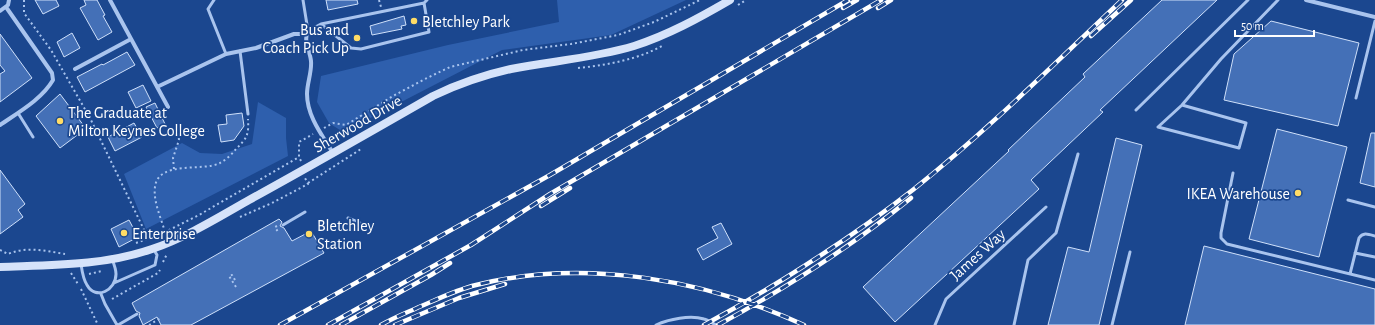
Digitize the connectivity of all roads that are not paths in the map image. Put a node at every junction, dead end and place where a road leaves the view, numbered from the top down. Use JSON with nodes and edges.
{"nodes":[{"id":1,"x":10,"y":0,"type":"edge"},
{"id":2,"x":110,"y":0,"type":"edge"},
{"id":3,"x":214,"y":0,"type":"edge"},
{"id":4,"x":303,"y":0,"type":"edge"},
{"id":5,"x":427,"y":0,"type":"edge"},
{"id":6,"x":1248,"y":0,"type":"edge"},
{"id":7,"x":1278,"y":0,"type":"edge"},
{"id":8,"x":1306,"y":0,"type":"edge"},
{"id":9,"x":424,"y":3,"type":"junction"},
{"id":10,"x":731,"y":4,"type":"edge"},
{"id":11,"x":6,"y":7,"type":"junction"},
{"id":12,"x":0,"y":11,"type":"edge"},
{"id":13,"x":1375,"y":17,"type":"edge"},
{"id":14,"x":1375,"y":21,"type":"edge"},
{"id":15,"x":321,"y":24,"type":"junction"},
{"id":16,"x":307,"y":32,"type":"junction"},
{"id":17,"x":131,"y":40,"type":"junction"},
{"id":18,"x":240,"y":50,"type":"junction"},
{"id":19,"x":226,"y":54,"type":"junction"},
{"id":20,"x":75,"y":69,"type":"dead end"},
{"id":21,"x":157,"y":87,"type":"junction"},
{"id":22,"x":1356,"y":98,"type":"dead end"},
{"id":23,"x":1182,"y":105,"type":"junction"},
{"id":24,"x":168,"y":107,"type":"dead end"},
{"id":25,"x":1136,"y":110,"type":"dead end"},
{"id":26,"x":18,"y":113,"type":"junction"},
{"id":27,"x":248,"y":114,"type":"road end"},
{"id":28,"x":0,"y":125,"type":"edge"},
{"id":29,"x":33,"y":137,"type":"dead end"},
{"id":30,"x":333,"y":153,"type":"junction"},
{"id":31,"x":1078,"y":154,"type":"dead end"},
{"id":32,"x":1233,"y":173,"type":"dead end"},
{"id":33,"x":1348,"y":200,"type":"dead end"},
{"id":34,"x":1046,"y":207,"type":"dead end"},
{"id":35,"x":1375,"y":207,"type":"edge"},
{"id":36,"x":305,"y":212,"type":"dead end"},
{"id":37,"x":348,"y":218,"type":"dead end"},
{"id":38,"x":360,"y":223,"type":"dead end"},
{"id":39,"x":283,"y":225,"type":"dead end"},
{"id":40,"x":1375,"y":236,"type":"edge"},
{"id":41,"x":153,"y":249,"type":"junction"},
{"id":42,"x":1130,"y":252,"type":"dead end"},
{"id":43,"x":1355,"y":253,"type":"junction"},
{"id":44,"x":1375,"y":258,"type":"edge"},
{"id":45,"x":112,"y":259,"type":"junction"},
{"id":46,"x":81,"y":263,"type":"junction"},
{"id":47,"x":0,"y":267,"type":"edge"},
{"id":48,"x":1350,"y":274,"type":"junction"},
{"id":49,"x":1375,"y":280,"type":"edge"},
{"id":50,"x":114,"y":283,"type":"junction"},
{"id":51,"x":101,"y":294,"type":"junction"},
{"id":52,"x":138,"y":314,"type":"dead end"},
{"id":53,"x":117,"y":325,"type":"edge"},
{"id":54,"x":656,"y":325,"type":"edge"},
{"id":55,"x":716,"y":325,"type":"edge"},
{"id":56,"x":935,"y":325,"type":"edge"},
{"id":57,"x":1014,"y":325,"type":"edge"},
{"id":58,"x":1112,"y":325,"type":"edge"}],
"edges":[{"from":1,"to":11,"type":"street"},
{"from":2,"to":17,"type":"street"},
{"from":3,"to":19,"type":"lane"},
{"from":4,"to":16,"type":"lane"},
{"from":5,"to":9,"type":"lane"},
{"from":6,"to":25,"type":"lane"},
{"from":7,"to":23,"type":"lane"},
{"from":8,"to":13,"type":"street"},
{"from":9,"to":15,"type":"lane"},
{"from":9,"to":15,"type":"lane"},
{"from":10,"to":30,"type":"street","name":"Sherwood Drive"},
{"from":11,"to":12,"type":"street"},
{"from":11,"to":26,"type":"street"},
{"from":14,"to":22,"type":"lane"},
{"from":15,"to":16,"type":"lane"},
{"from":16,"to":18,"type":"street"},
{"from":16,"to":30,"type":"street"},
{"from":17,"to":20,"type":"street"},
{"from":17,"to":21,"type":"street"},
{"from":18,"to":19,"type":"street"},
{"from":18,"to":27,"type":"lane"},
{"from":19,"to":21,"type":"street"},
{"from":21,"to":24,"type":"street"},
{"from":23,"to":23,"type":"lane"},
{"from":26,"to":28,"type":"street"},
{"from":26,"to":29,"type":"lane"},
{"from":30,"to":41,"type":"street","name":"Sherwood Drive"},
{"from":31,"to":57,"type":"lane"},
{"from":32,"to":48,"type":"lane"},
{"from":33,"to":35,"type":"lane"},
{"from":34,"to":56,"type":"lane","name":"James Way"},
{"from":36,"to":39,"type":"lane"},
{"from":37,"to":38,"type":"lane"},
{"from":40,"to":43,"type":"lane"},
{"from":41,"to":45,"type":"street","name":"Sherwood Drive"},
{"from":41,"to":50,"type":"lane"},
{"from":42,"to":58,"type":"lane"},
{"from":43,"to":44,"type":"lane"},
{"from":43,"to":48,"type":"lane"},
{"from":45,"to":46,"type":"street","name":"Sherwood Drive"},
{"from":45,"to":50,"type":"lane"},
{"from":46,"to":47,"type":"street","name":"Sherwood Drive"},
{"from":46,"to":51,"type":"lane"},
{"from":48,"to":49,"type":"lane"},
{"from":50,"to":51,"type":"lane"},
{"from":51,"to":53,"type":"lane"},
{"from":52,"to":53,"type":"lane"},
{"from":54,"to":55,"type":"lane"}]}
